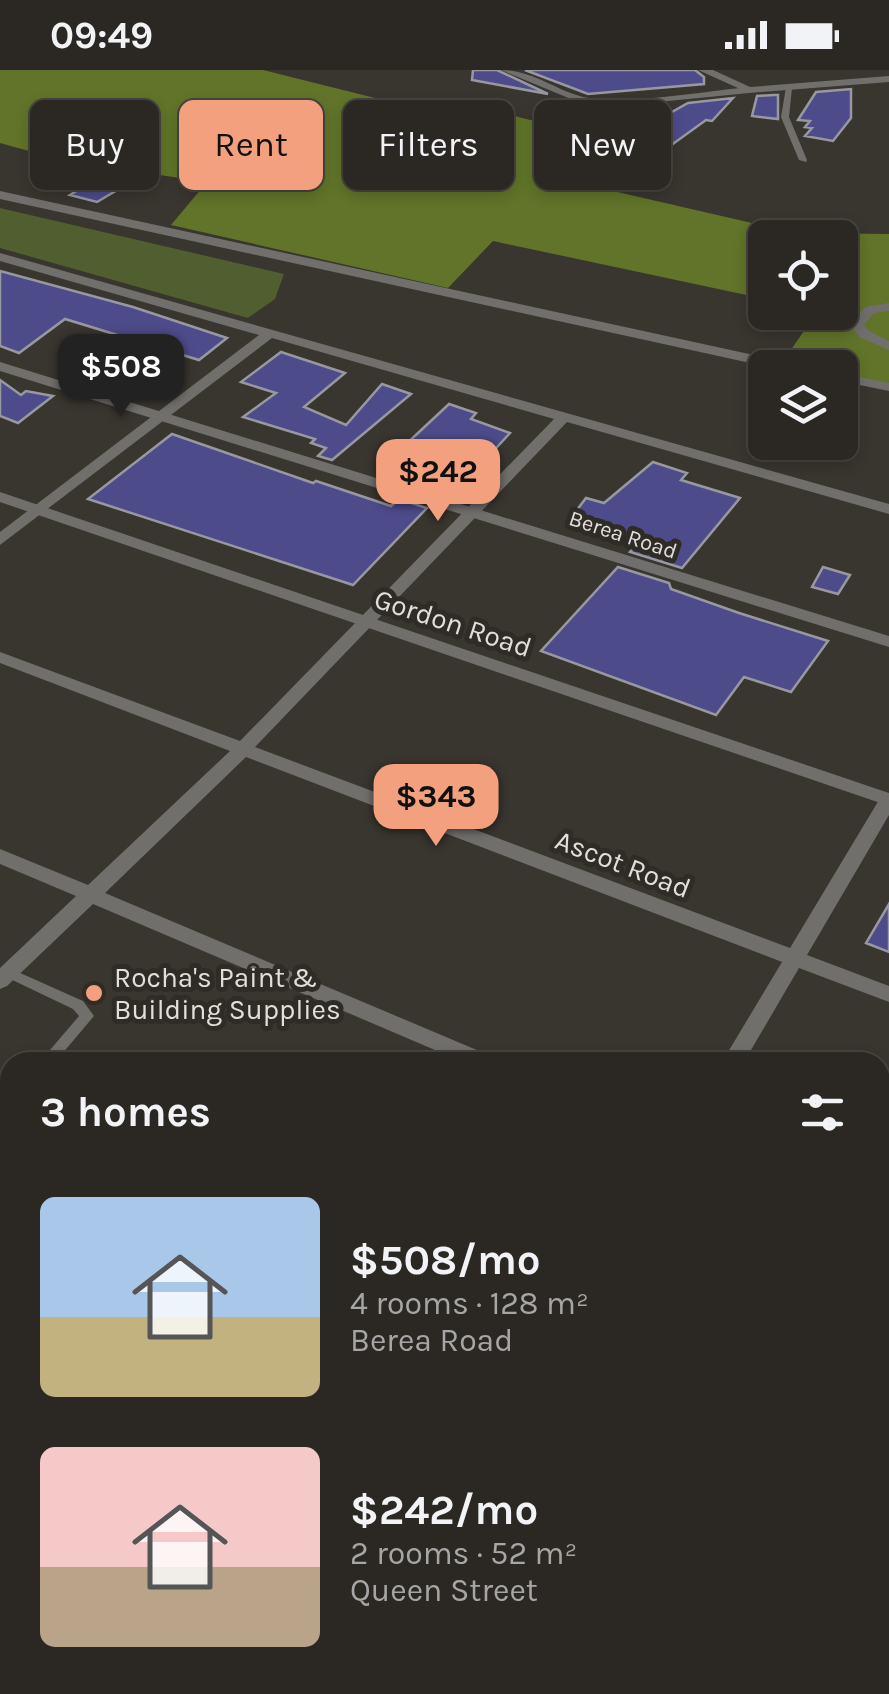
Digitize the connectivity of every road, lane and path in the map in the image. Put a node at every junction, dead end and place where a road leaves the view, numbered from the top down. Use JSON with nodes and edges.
{"nodes":[{"id":1,"x":507,"y":70,"type":"edge"},
{"id":2,"x":704,"y":70,"type":"edge"},
{"id":3,"x":889,"y":79,"type":"edge"},
{"id":4,"x":788,"y":88,"type":"junction"},
{"id":5,"x":749,"y":90,"type":"junction"},
{"id":6,"x":803,"y":160,"type":"dead end"},
{"id":7,"x":0,"y":195,"type":"edge"},
{"id":8,"x":2,"y":260,"type":"edge"},
{"id":9,"x":889,"y":306,"type":"edge"},
{"id":10,"x":268,"y":334,"type":"junction"},
{"id":11,"x":889,"y":346,"type":"edge"},
{"id":12,"x":748,"y":358,"type":"edge"},
{"id":13,"x":0,"y":366,"type":"edge"},
{"id":14,"x":858,"y":381,"type":"edge"},
{"id":15,"x":889,"y":387,"type":"edge"},
{"id":16,"x":163,"y":415,"type":"junction"},
{"id":17,"x":564,"y":417,"type":"junction"},
{"id":18,"x":0,"y":497,"type":"edge"},
{"id":19,"x":889,"y":509,"type":"edge"},
{"id":20,"x":473,"y":510,"type":"junction"},
{"id":21,"x":38,"y":511,"type":"junction"},
{"id":22,"x":0,"y":540,"type":"edge"},
{"id":23,"x":362,"y":622,"type":"junction"},
{"id":24,"x":889,"y":642,"type":"edge"},
{"id":25,"x":0,"y":657,"type":"edge"},
{"id":26,"x":243,"y":749,"type":"junction"},
{"id":27,"x":889,"y":799,"type":"edge"},
{"id":28,"x":0,"y":856,"type":"edge"},
{"id":29,"x":87,"y":894,"type":"junction"},
{"id":30,"x":796,"y":959,"type":"junction"},
{"id":31,"x":4,"y":977,"type":"edge"},
{"id":32,"x":889,"y":994,"type":"edge"},
{"id":33,"x":56,"y":1052,"type":"edge"},
{"id":34,"x":459,"y":1052,"type":"edge"},
{"id":35,"x":739,"y":1052,"type":"edge"}],
"edges":[{"from":1,"to":5,"type":"street"},
{"from":2,"to":5,"type":"street"},
{"from":3,"to":4,"type":"street"},
{"from":4,"to":5,"type":"street"},
{"from":4,"to":6,"type":"lane"},
{"from":7,"to":12,"type":"street"},
{"from":8,"to":10,"type":"street"},
{"from":9,"to":11,"type":"street"},
{"from":10,"to":16,"type":"street"},
{"from":10,"to":17,"type":"street"},
{"from":13,"to":16,"type":"street","name":"Berea Road"},
{"from":14,"to":15,"type":"street"},
{"from":16,"to":20,"type":"street","name":"Berea Road"},
{"from":16,"to":21,"type":"street"},
{"from":17,"to":19,"type":"street"},
{"from":17,"to":20,"type":"street"},
{"from":18,"to":21,"type":"street","name":"Gordon Road"},
{"from":20,"to":23,"type":"street"},
{"from":20,"to":24,"type":"street","name":"Berea Road"},
{"from":21,"to":22,"type":"street"},
{"from":21,"to":23,"type":"street","name":"Gordon Road"},
{"from":23,"to":26,"type":"street"},
{"from":23,"to":27,"type":"street","name":"Gordon Road"},
{"from":25,"to":26,"type":"street","name":"Ascot Road"},
{"from":26,"to":29,"type":"street"},
{"from":26,"to":30,"type":"street","name":"Ascot Road"},
{"from":27,"to":30,"type":"street"},
{"from":28,"to":29,"type":"street"},
{"from":29,"to":31,"type":"street"},
{"from":29,"to":34,"type":"street"},
{"from":30,"to":32,"type":"street","name":"Ascot Road"},
{"from":30,"to":35,"type":"street"},
{"from":31,"to":33,"type":"lane"}]}
